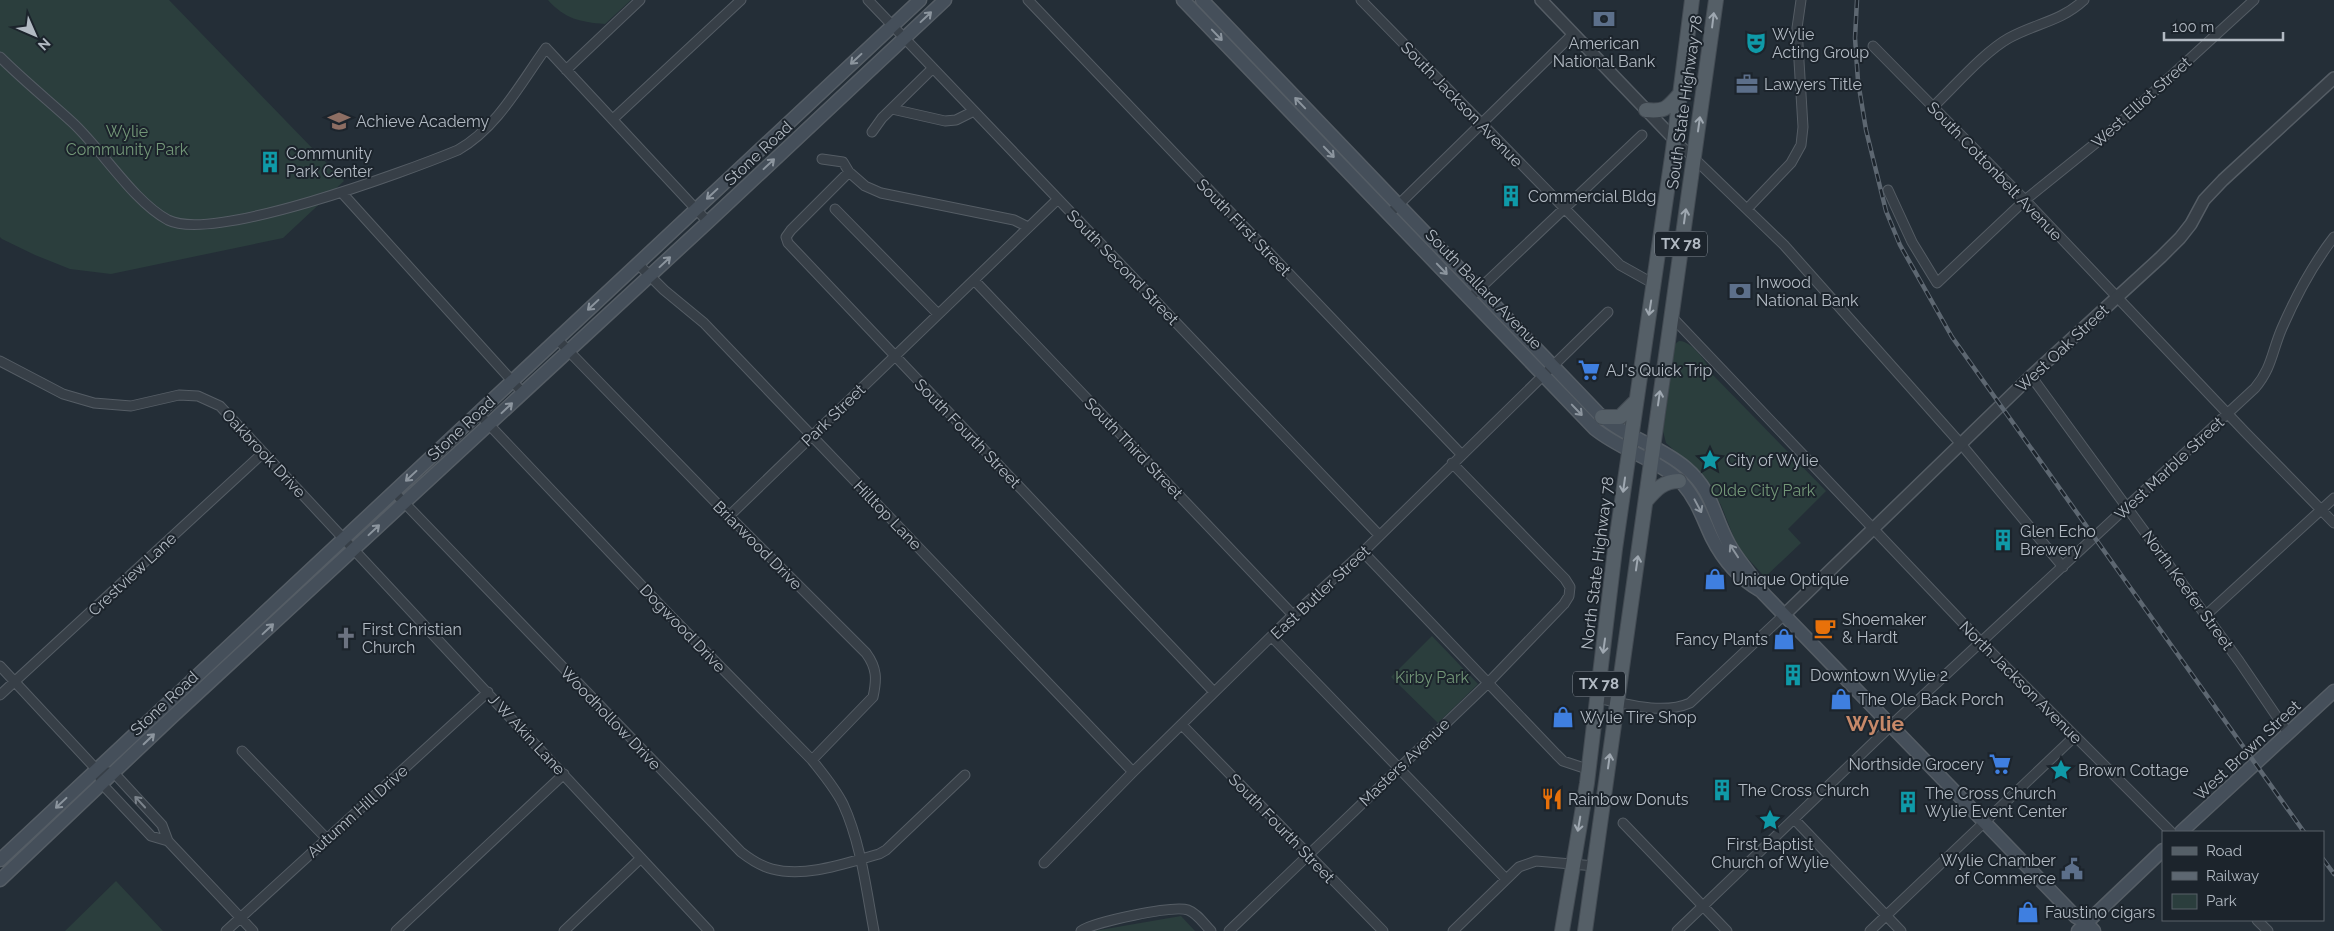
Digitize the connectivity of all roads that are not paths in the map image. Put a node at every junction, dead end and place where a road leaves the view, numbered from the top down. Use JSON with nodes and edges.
{"nodes":[{"id":1,"x":640,"y":0,"type":"edge"},
{"id":2,"x":741,"y":0,"type":"edge"},
{"id":3,"x":868,"y":0,"type":"edge"},
{"id":4,"x":920,"y":0,"type":"edge"},
{"id":5,"x":945,"y":0,"type":"edge"},
{"id":6,"x":1028,"y":0,"type":"edge"},
{"id":7,"x":1183,"y":0,"type":"edge"},
{"id":8,"x":1202,"y":0,"type":"edge"},
{"id":9,"x":1361,"y":0,"type":"edge"},
{"id":10,"x":1541,"y":0,"type":"edge"},
{"id":11,"x":1692,"y":0,"type":"edge"},
{"id":12,"x":1716,"y":0,"type":"edge"},
{"id":13,"x":1801,"y":0,"type":"edge"},
{"id":14,"x":2084,"y":0,"type":"edge"},
{"id":15,"x":2254,"y":0,"type":"edge"},
{"id":16,"x":892,"y":26,"type":"junction"},
{"id":17,"x":1572,"y":34,"type":"junction"},
{"id":18,"x":904,"y":38,"type":"junction"},
{"id":19,"x":1873,"y":46,"type":"dead end"},
{"id":20,"x":0,"y":57,"type":"edge"},
{"id":21,"x":1266,"y":67,"type":"junction"},
{"id":22,"x":933,"y":68,"type":"junction"},
{"id":23,"x":566,"y":70,"type":"junction"},
{"id":24,"x":1256,"y":76,"type":"junction"},
{"id":25,"x":2334,"y":78,"type":"edge"},
{"id":26,"x":1680,"y":94,"type":"junction"},
{"id":27,"x":1933,"y":107,"type":"junction"},
{"id":28,"x":892,"y":109,"type":"junction"},
{"id":29,"x":974,"y":110,"type":"junction"},
{"id":30,"x":1646,"y":110,"type":"junction"},
{"id":31,"x":612,"y":119,"type":"junction"},
{"id":32,"x":1481,"y":123,"type":"junction"},
{"id":33,"x":872,"y":132,"type":"dead end"},
{"id":34,"x":1642,"y":135,"type":"dead end"},
{"id":35,"x":1674,"y":139,"type":"junction"},
{"id":36,"x":822,"y":159,"type":"dead end"},
{"id":37,"x":1693,"y":159,"type":"junction"},
{"id":38,"x":849,"y":172,"type":"junction"},
{"id":39,"x":1888,"y":190,"type":"dead end"},
{"id":40,"x":343,"y":194,"type":"junction"},
{"id":41,"x":1058,"y":199,"type":"junction"},
{"id":42,"x":2025,"y":200,"type":"junction"},
{"id":43,"x":1565,"y":208,"type":"junction"},
{"id":44,"x":696,"y":209,"type":"junction"},
{"id":45,"x":835,"y":209,"type":"dead end"},
{"id":46,"x":1393,"y":209,"type":"junction"},
{"id":47,"x":1747,"y":209,"type":"junction"},
{"id":48,"x":708,"y":222,"type":"junction"},
{"id":49,"x":1028,"y":227,"type":"junction"},
{"id":50,"x":2334,"y":236,"type":"edge"},
{"id":51,"x":638,"y":264,"type":"junction"},
{"id":52,"x":650,"y":276,"type":"junction"},
{"id":53,"x":974,"y":280,"type":"junction"},
{"id":54,"x":1654,"y":284,"type":"junction"},
{"id":55,"x":1480,"y":288,"type":"junction"},
{"id":56,"x":2116,"y":297,"type":"junction"},
{"id":57,"x":1470,"y":298,"type":"junction"},
{"id":58,"x":1608,"y":312,"type":"dead end"},
{"id":59,"x":938,"y":314,"type":"junction"},
{"id":60,"x":1670,"y":316,"type":"junction"},
{"id":61,"x":558,"y":339,"type":"junction"},
{"id":62,"x":569,"y":351,"type":"junction"},
{"id":63,"x":894,"y":356,"type":"junction"},
{"id":64,"x":0,"y":362,"type":"edge"},
{"id":65,"x":1553,"y":365,"type":"junction"},
{"id":66,"x":1543,"y":375,"type":"junction"},
{"id":67,"x":2031,"y":376,"type":"junction"},
{"id":68,"x":512,"y":381,"type":"junction"},
{"id":69,"x":523,"y":393,"type":"junction"},
{"id":70,"x":1636,"y":400,"type":"junction"},
{"id":71,"x":478,"y":413,"type":"junction"},
{"id":72,"x":2227,"y":414,"type":"junction"},
{"id":73,"x":1602,"y":417,"type":"junction"},
{"id":74,"x":489,"y":425,"type":"junction"},
{"id":75,"x":812,"y":436,"type":"junction"},
{"id":76,"x":1630,"y":443,"type":"junction"},
{"id":77,"x":1961,"y":444,"type":"junction"},
{"id":78,"x":1653,"y":446,"type":"junction"},
{"id":79,"x":263,"y":453,"type":"junction"},
{"id":80,"x":1461,"y":454,"type":"junction"},
{"id":81,"x":1651,"y":461,"type":"junction"},
{"id":82,"x":1452,"y":463,"type":"junction"},
{"id":83,"x":1679,"y":481,"type":"junction"},
{"id":84,"x":394,"y":492,"type":"junction"},
{"id":85,"x":2334,"y":498,"type":"edge"},
{"id":86,"x":1646,"y":501,"type":"junction"},
{"id":87,"x":404,"y":502,"type":"junction"},
{"id":88,"x":2128,"y":507,"type":"junction"},
{"id":89,"x":2322,"y":510,"type":"junction"},
{"id":90,"x":729,"y":516,"type":"junction"},
{"id":91,"x":2334,"y":523,"type":"edge"},
{"id":92,"x":1874,"y":529,"type":"junction"},
{"id":93,"x":1379,"y":535,"type":"junction"},
{"id":94,"x":343,"y":539,"type":"junction"},
{"id":95,"x":353,"y":550,"type":"junction"},
{"id":96,"x":1363,"y":552,"type":"junction"},
{"id":97,"x":2063,"y":566,"type":"junction"},
{"id":98,"x":1761,"y":591,"type":"junction"},
{"id":99,"x":1293,"y":615,"type":"junction"},
{"id":100,"x":1784,"y":615,"type":"junction"},
{"id":101,"x":2205,"y":616,"type":"junction"},
{"id":102,"x":1272,"y":637,"type":"junction"},
{"id":103,"x":1981,"y":642,"type":"junction"},
{"id":104,"x":0,"y":666,"type":"edge"},
{"id":105,"x":14,"y":681,"type":"junction"},
{"id":106,"x":1488,"y":683,"type":"junction"},
{"id":107,"x":2334,"y":691,"type":"edge"},
{"id":108,"x":488,"y":692,"type":"junction"},
{"id":109,"x":1214,"y":692,"type":"junction"},
{"id":110,"x":0,"y":694,"type":"edge"},
{"id":111,"x":1597,"y":698,"type":"junction"},
{"id":112,"x":1617,"y":702,"type":"junction"},
{"id":113,"x":1182,"y":725,"type":"junction"},
{"id":114,"x":1890,"y":726,"type":"junction"},
{"id":115,"x":2288,"y":733,"type":"junction"},
{"id":116,"x":2075,"y":736,"type":"junction"},
{"id":117,"x":242,"y":750,"type":"dead end"},
{"id":118,"x":812,"y":760,"type":"junction"},
{"id":119,"x":1398,"y":768,"type":"junction"},
{"id":120,"x":1587,"y":769,"type":"junction"},
{"id":121,"x":97,"y":770,"type":"junction"},
{"id":122,"x":1133,"y":772,"type":"junction"},
{"id":123,"x":114,"y":773,"type":"junction"},
{"id":124,"x":564,"y":774,"type":"junction"},
{"id":125,"x":965,"y":775,"type":"dead end"},
{"id":126,"x":102,"y":784,"type":"junction"},
{"id":127,"x":1794,"y":819,"type":"junction"},
{"id":128,"x":1623,"y":823,"type":"dead end"},
{"id":129,"x":1984,"y":823,"type":"junction"},
{"id":130,"x":2170,"y":831,"type":"edge"},
{"id":131,"x":2182,"y":831,"type":"edge"},
{"id":132,"x":326,"y":838,"type":"junction"},
{"id":133,"x":168,"y":841,"type":"junction"},
{"id":134,"x":2162,"y":851,"type":"edge"},
{"id":135,"x":1307,"y":855,"type":"junction"},
{"id":136,"x":641,"y":858,"type":"junction"},
{"id":137,"x":861,"y":859,"type":"junction"},
{"id":138,"x":0,"y":860,"type":"edge"},
{"id":139,"x":1044,"y":863,"type":"dead end"},
{"id":140,"x":1572,"y":864,"type":"junction"},
{"id":141,"x":1595,"y":866,"type":"junction"},
{"id":142,"x":1506,"y":879,"type":"junction"},
{"id":143,"x":0,"y":880,"type":"edge"},
{"id":144,"x":1703,"y":906,"type":"junction"},
{"id":145,"x":1886,"y":916,"type":"junction"},
{"id":146,"x":241,"y":918,"type":"junction"},
{"id":147,"x":2258,"y":921,"type":"edge"},
{"id":148,"x":2083,"y":927,"type":"edge"},
{"id":149,"x":226,"y":931,"type":"edge"},
{"id":150,"x":253,"y":931,"type":"edge"},
{"id":151,"x":396,"y":931,"type":"edge"},
{"id":152,"x":564,"y":931,"type":"edge"},
{"id":153,"x":709,"y":931,"type":"edge"},
{"id":154,"x":874,"y":931,"type":"edge"},
{"id":155,"x":1081,"y":931,"type":"edge"},
{"id":156,"x":1211,"y":931,"type":"edge"},
{"id":157,"x":1229,"y":931,"type":"edge"},
{"id":158,"x":1383,"y":931,"type":"edge"},
{"id":159,"x":1453,"y":931,"type":"edge"},
{"id":160,"x":1562,"y":931,"type":"edge"},
{"id":161,"x":1585,"y":931,"type":"edge"},
{"id":162,"x":1677,"y":931,"type":"edge"},
{"id":163,"x":1727,"y":931,"type":"edge"},
{"id":164,"x":1870,"y":931,"type":"edge"},
{"id":165,"x":1901,"y":931,"type":"edge"},
{"id":166,"x":2268,"y":931,"type":"edge"}],
"edges":[{"from":1,"to":23,"type":"street"},
{"from":2,"to":31,"type":"street"},
{"from":3,"to":16,"type":"street","name":"South Second Street"},
{"from":4,"to":16,"type":"main road","name":"Stone Road"},
{"from":18,"to":5,"type":"main road","name":"Stone Road","one_way":true},
{"from":6,"to":80,"type":"street","name":"South First Street"},
{"from":7,"to":24,"type":"main road","name":"South Ballard Avenue","one_way":true},
{"from":8,"to":21,"type":"main road","name":"South Ballard Avenue"},
{"from":9,"to":32,"type":"street","name":"South Jackson Avenue"},
{"from":10,"to":17,"type":"street"},
{"from":11,"to":26,"type":"main road","name":"South State Highway 78","number":"TX 78"},
{"from":37,"to":12,"type":"main road","name":"South State Highway 78","number":"TX 78","one_way":true},
{"from":13,"to":47,"type":"street"},
{"from":14,"to":27,"type":"street"},
{"from":15,"to":42,"type":"street","name":"West Elliot Street"},
{"from":16,"to":18,"type":"street","name":"South Second Street"},
{"from":16,"to":44,"type":"main road","name":"Stone Road","one_way":true},
{"from":17,"to":30,"type":"street"},
{"from":17,"to":32,"type":"street"},
{"from":18,"to":22,"type":"street","name":"South Second Street"},
{"from":48,"to":18,"type":"main road","name":"Stone Road","one_way":true},
{"from":19,"to":27,"type":"street","name":"South Cottonbelt Avenue"},
{"from":20,"to":40,"type":"street"},
{"from":21,"to":24,"type":"main road"},
{"from":46,"to":21,"type":"main road","name":"South Ballard Avenue","one_way":true},
{"from":22,"to":28,"type":"street"},
{"from":22,"to":29,"type":"street","name":"South Second Street"},
{"from":23,"to":31,"type":"street"},
{"from":23,"to":40,"type":"street"},
{"from":24,"to":46,"type":"main road","name":"South Ballard Avenue","one_way":true},
{"from":25,"to":56,"type":"street","name":"West Oak Street"},
{"from":26,"to":30,"type":"main road"},
{"from":26,"to":35,"type":"main road","name":"South State Highway 78","number":"TX 78"},
{"from":27,"to":42,"type":"street","name":"South Cottonbelt Avenue"},
{"from":28,"to":29,"type":"street"},
{"from":28,"to":33,"type":"street"},
{"from":29,"to":41,"type":"street","name":"South Second Street"},
{"from":30,"to":35,"type":"street"},
{"from":31,"to":44,"type":"street"},
{"from":32,"to":43,"type":"street","name":"South Jackson Avenue"},
{"from":32,"to":46,"type":"street"},
{"from":34,"to":43,"type":"street"},
{"from":35,"to":37,"type":"street"},
{"from":35,"to":54,"type":"main road","name":"South State Highway 78","number":"TX 78"},
{"from":36,"to":38,"type":"street"},
{"from":37,"to":47,"type":"street"},
{"from":60,"to":37,"type":"main road","name":"South State Highway 78","number":"TX 78","one_way":true},
{"from":38,"to":49,"type":"street"},
{"from":38,"to":63,"type":"street","name":"South Fourth Street"},
{"from":39,"to":42,"type":"street","name":"West Elliot Street"},
{"from":40,"to":68,"type":"street"},
{"from":41,"to":49,"type":"street","name":"Park Street"},
{"from":41,"to":93,"type":"street","name":"South Second Street"},
{"from":42,"to":56,"type":"street","name":"South Cottonbelt Avenue"},
{"from":43,"to":54,"type":"street","name":"South Jackson Avenue"},
{"from":43,"to":55,"type":"street"},
{"from":44,"to":48,"type":"street"},
{"from":44,"to":51,"type":"main road","name":"Stone Road"},
{"from":45,"to":59,"type":"street"},
{"from":46,"to":55,"type":"main road","name":"South Ballard Avenue"},
{"from":46,"to":57,"type":"main road","name":"South Ballard Avenue","one_way":true},
{"from":47,"to":77,"type":"street"},
{"from":52,"to":48,"type":"main road","name":"Stone Road","one_way":true},
{"from":49,"to":53,"type":"street","name":"Park Street"},
{"from":50,"to":72,"type":"street","name":"West Marble Street"},
{"from":51,"to":52,"type":"street","name":"Hilltop Lane"},
{"from":51,"to":61,"type":"main road","name":"Stone Road","one_way":true},
{"from":52,"to":62,"type":"main road","name":"Stone Road"},
{"from":52,"to":75,"type":"street","name":"Hilltop Lane"},
{"from":53,"to":59,"type":"street","name":"Park Street"},
{"from":53,"to":99,"type":"street","name":"South Third Street"},
{"from":54,"to":70,"type":"main road","name":"South State Highway 78","number":"TX 78","one_way":true},
{"from":55,"to":57,"type":"street"},
{"from":55,"to":65,"type":"main road","name":"South Ballard Avenue"},
{"from":56,"to":67,"type":"street","name":"West Oak Street"},
{"from":56,"to":72,"type":"street","name":"South Cottonbelt Avenue"},
{"from":57,"to":66,"type":"main road","name":"South Ballard Avenue"},
{"from":58,"to":65,"type":"street","name":"East Butler Street"},
{"from":59,"to":63,"type":"street","name":"Park Street"},
{"from":78,"to":60,"type":"main road","name":"South State Highway 78","number":"TX 78","one_way":true},
{"from":60,"to":92,"type":"street"},
{"from":61,"to":62,"type":"street","name":"Briarwood Drive"},
{"from":61,"to":68,"type":"main road","name":"Stone Road"},
{"from":62,"to":69,"type":"main road","name":"Stone Road"},
{"from":62,"to":90,"type":"street","name":"Briarwood Drive"},
{"from":63,"to":75,"type":"street","name":"Park Street"},
{"from":63,"to":109,"type":"street","name":"South Fourth Street"},
{"from":64,"to":79,"type":"street","name":"Oakbrook Drive"},
{"from":65,"to":66,"type":"street","name":"East Butler Street"},
{"from":65,"to":73,"type":"main road","name":"South Ballard Avenue"},
{"from":66,"to":76,"type":"main road","name":"South Ballard Avenue","one_way":true},
{"from":66,"to":80,"type":"street","name":"East Butler Street"},
{"from":67,"to":77,"type":"street","name":"West Oak Street"},
{"from":67,"to":88,"type":"street","name":"North Keefer Street"},
{"from":68,"to":69,"type":"street"},
{"from":68,"to":71,"type":"main road","name":"Stone Road"},
{"from":74,"to":69,"type":"main road","name":"Stone Road","one_way":true},
{"from":70,"to":73,"type":"main road"},
{"from":70,"to":76,"type":"main road","name":"South State Highway 78","number":"TX 78"},
{"from":71,"to":74,"type":"street","name":"Dogwood Drive"},
{"from":71,"to":84,"type":"main road","name":"Stone Road","one_way":true},
{"from":72,"to":88,"type":"street","name":"West Marble Street"},
{"from":72,"to":89,"type":"street","name":"South Cottonbelt Avenue"},
{"from":73,"to":76,"type":"main road","name":"South Ballard Avenue"},
{"from":74,"to":87,"type":"main road","name":"Stone Road"},
{"from":74,"to":118,"type":"street","name":"Dogwood Drive"},
{"from":75,"to":90,"type":"street","name":"Park Street"},
{"from":75,"to":122,"type":"street","name":"Hilltop Lane"},
{"from":76,"to":78,"type":"main road","name":"South Ballard Avenue"},
{"from":76,"to":81,"type":"main road","name":"South Ballard Avenue"},
{"from":76,"to":111,"type":"main road","name":"North State Highway 78","number":"TX 78","one_way":true},
{"from":77,"to":92,"type":"street","name":"West Oak Street"},
{"from":77,"to":97,"type":"street"},
{"from":78,"to":81,"type":"main road","number":"TX 78"},
{"from":98,"to":78,"type":"main road","name":"South Ballard Avenue","one_way":true},
{"from":79,"to":94,"type":"street","name":"Oakbrook Drive"},
{"from":79,"to":105,"type":"street","name":"Crestview Lane"},
{"from":80,"to":82,"type":"street","name":"East Butler Street"},
{"from":81,"to":83,"type":"main road","name":"South Ballard Avenue"},
{"from":81,"to":86,"type":"main road","number":"TX 78"},
{"from":82,"to":93,"type":"street","name":"East Butler Street"},
{"from":82,"to":106,"type":"street","name":"Masters Avenue"},
{"from":83,"to":86,"type":"main road"},
{"from":83,"to":98,"type":"main road","name":"South Ballard Avenue","one_way":true},
{"from":84,"to":87,"type":"street","name":"Woodhollow Drive"},
{"from":84,"to":94,"type":"main road","name":"Stone Road"},
{"from":85,"to":89,"type":"street"},
{"from":112,"to":86,"type":"main road","number":"TX 78","one_way":true},
{"from":95,"to":87,"type":"main road","name":"Stone Road","one_way":true},
{"from":87,"to":137,"type":"street","name":"Woodhollow Drive"},
{"from":88,"to":97,"type":"street","name":"West Marble Street"},
{"from":88,"to":101,"type":"street","name":"North Keefer Street"},
{"from":89,"to":91,"type":"street","name":"South Cottonbelt Avenue"},
{"from":89,"to":101,"type":"street"},
{"from":90,"to":118,"type":"street","name":"Briarwood Drive"},
{"from":92,"to":100,"type":"street","name":"West Oak Street"},
{"from":92,"to":103,"type":"street","name":"North Jackson Avenue"},
{"from":93,"to":96,"type":"street","name":"East Butler Street"},
{"from":94,"to":95,"type":"street","name":"J W Akin Lane"},
{"from":94,"to":121,"type":"main road","name":"Stone Road"},
{"from":95,"to":108,"type":"street","name":"J W Akin Lane"},
{"from":123,"to":95,"type":"main road","name":"Stone Road","one_way":true},
{"from":96,"to":99,"type":"street","name":"East Butler Street"},
{"from":96,"to":106,"type":"street"},
{"from":97,"to":103,"type":"street","name":"West Marble Street"},
{"from":98,"to":100,"type":"main road","name":"South Ballard Avenue"},
{"from":99,"to":102,"type":"street","name":"East Butler Street"},
{"from":100,"to":112,"type":"street"},
{"from":100,"to":114,"type":"main road","name":"South Ballard Avenue"},
{"from":101,"to":115,"type":"street","name":"North Keefer Street"},
{"from":102,"to":109,"type":"street","name":"East Butler Street"},
{"from":102,"to":119,"type":"street"},
{"from":103,"to":114,"type":"street","name":"West Marble Street"},
{"from":103,"to":116,"type":"street","name":"North Jackson Avenue"},
{"from":104,"to":105,"type":"street"},
{"from":105,"to":110,"type":"street","name":"Crestview Lane"},
{"from":105,"to":121,"type":"street"},
{"from":106,"to":119,"type":"street","name":"Masters Avenue"},
{"from":106,"to":120,"type":"street"},
{"from":107,"to":115,"type":"main road","name":"West Brown Street"},
{"from":108,"to":124,"type":"street","name":"J W Akin Lane"},
{"from":108,"to":132,"type":"street","name":"Autumn Hill Drive"},
{"from":109,"to":113,"type":"street","name":"East Butler Street"},
{"from":111,"to":112,"type":"street"},
{"from":111,"to":120,"type":"main road","name":"North State Highway 78","number":"TX 78"},
{"from":141,"to":112,"type":"main road","number":"TX 78","one_way":true},
{"from":113,"to":122,"type":"street","name":"East Butler Street"},
{"from":113,"to":135,"type":"street","name":"South Fourth Street"},
{"from":114,"to":127,"type":"street","name":"West Marble Street"},
{"from":114,"to":129,"type":"main road","name":"South Ballard Avenue"},
{"from":115,"to":131,"type":"main road","name":"West Brown Street"},
{"from":116,"to":129,"type":"street"},
{"from":116,"to":130,"type":"street","name":"North Jackson Avenue"},
{"from":117,"to":132,"type":"street"},
{"from":118,"to":137,"type":"street","name":"Dogwood Drive"},
{"from":119,"to":135,"type":"street","name":"Masters Avenue"},
{"from":119,"to":142,"type":"street"},
{"from":120,"to":140,"type":"main road","name":"North State Highway 78","number":"TX 78","one_way":true},
{"from":121,"to":123,"type":"street"},
{"from":121,"to":126,"type":"street"},
{"from":121,"to":138,"type":"main road","name":"Stone Road","one_way":true},
{"from":122,"to":139,"type":"street","name":"East Butler Street"},
{"from":123,"to":126,"type":"main road","name":"Stone Road"},
{"from":133,"to":123,"type":"street","one_way":true},
{"from":124,"to":136,"type":"street","name":"J W Akin Lane"},
{"from":124,"to":151,"type":"street"},
{"from":125,"to":137,"type":"street","name":"Woodhollow Drive"},
{"from":126,"to":133,"type":"street"},
{"from":126,"to":143,"type":"main road","name":"Stone Road"},
{"from":127,"to":144,"type":"street","name":"West Marble Street"},
{"from":127,"to":145,"type":"street"},
{"from":128,"to":144,"type":"street"},
{"from":129,"to":145,"type":"street"},
{"from":129,"to":148,"type":"main road","name":"South Ballard Avenue"},
{"from":132,"to":146,"type":"street","name":"Autumn Hill Drive"},
{"from":133,"to":146,"type":"street"},
{"from":134,"to":148,"type":"main road"},
{"from":135,"to":157,"type":"street","name":"Masters Avenue"},
{"from":135,"to":158,"type":"street","name":"South Fourth Street"},
{"from":136,"to":152,"type":"street"},
{"from":136,"to":153,"type":"street","name":"J W Akin Lane"},
{"from":137,"to":154,"type":"street","name":"Dogwood Drive"},
{"from":140,"to":141,"type":"street"},
{"from":140,"to":142,"type":"street"},
{"from":140,"to":160,"type":"main road","name":"North State Highway 78","number":"TX 78"},
{"from":141,"to":161,"type":"main road","number":"TX 78"},
{"from":142,"to":159,"type":"street"},
{"from":144,"to":162,"type":"street","name":"West Marble Street"},
{"from":144,"to":163,"type":"street"},
{"from":145,"to":164,"type":"street"},
{"from":145,"to":165,"type":"street"},
{"from":146,"to":149,"type":"street","name":"Autumn Hill Drive"},
{"from":146,"to":150,"type":"street"},
{"from":147,"to":166,"type":"street"},
{"from":155,"to":156,"type":"street"}]}
